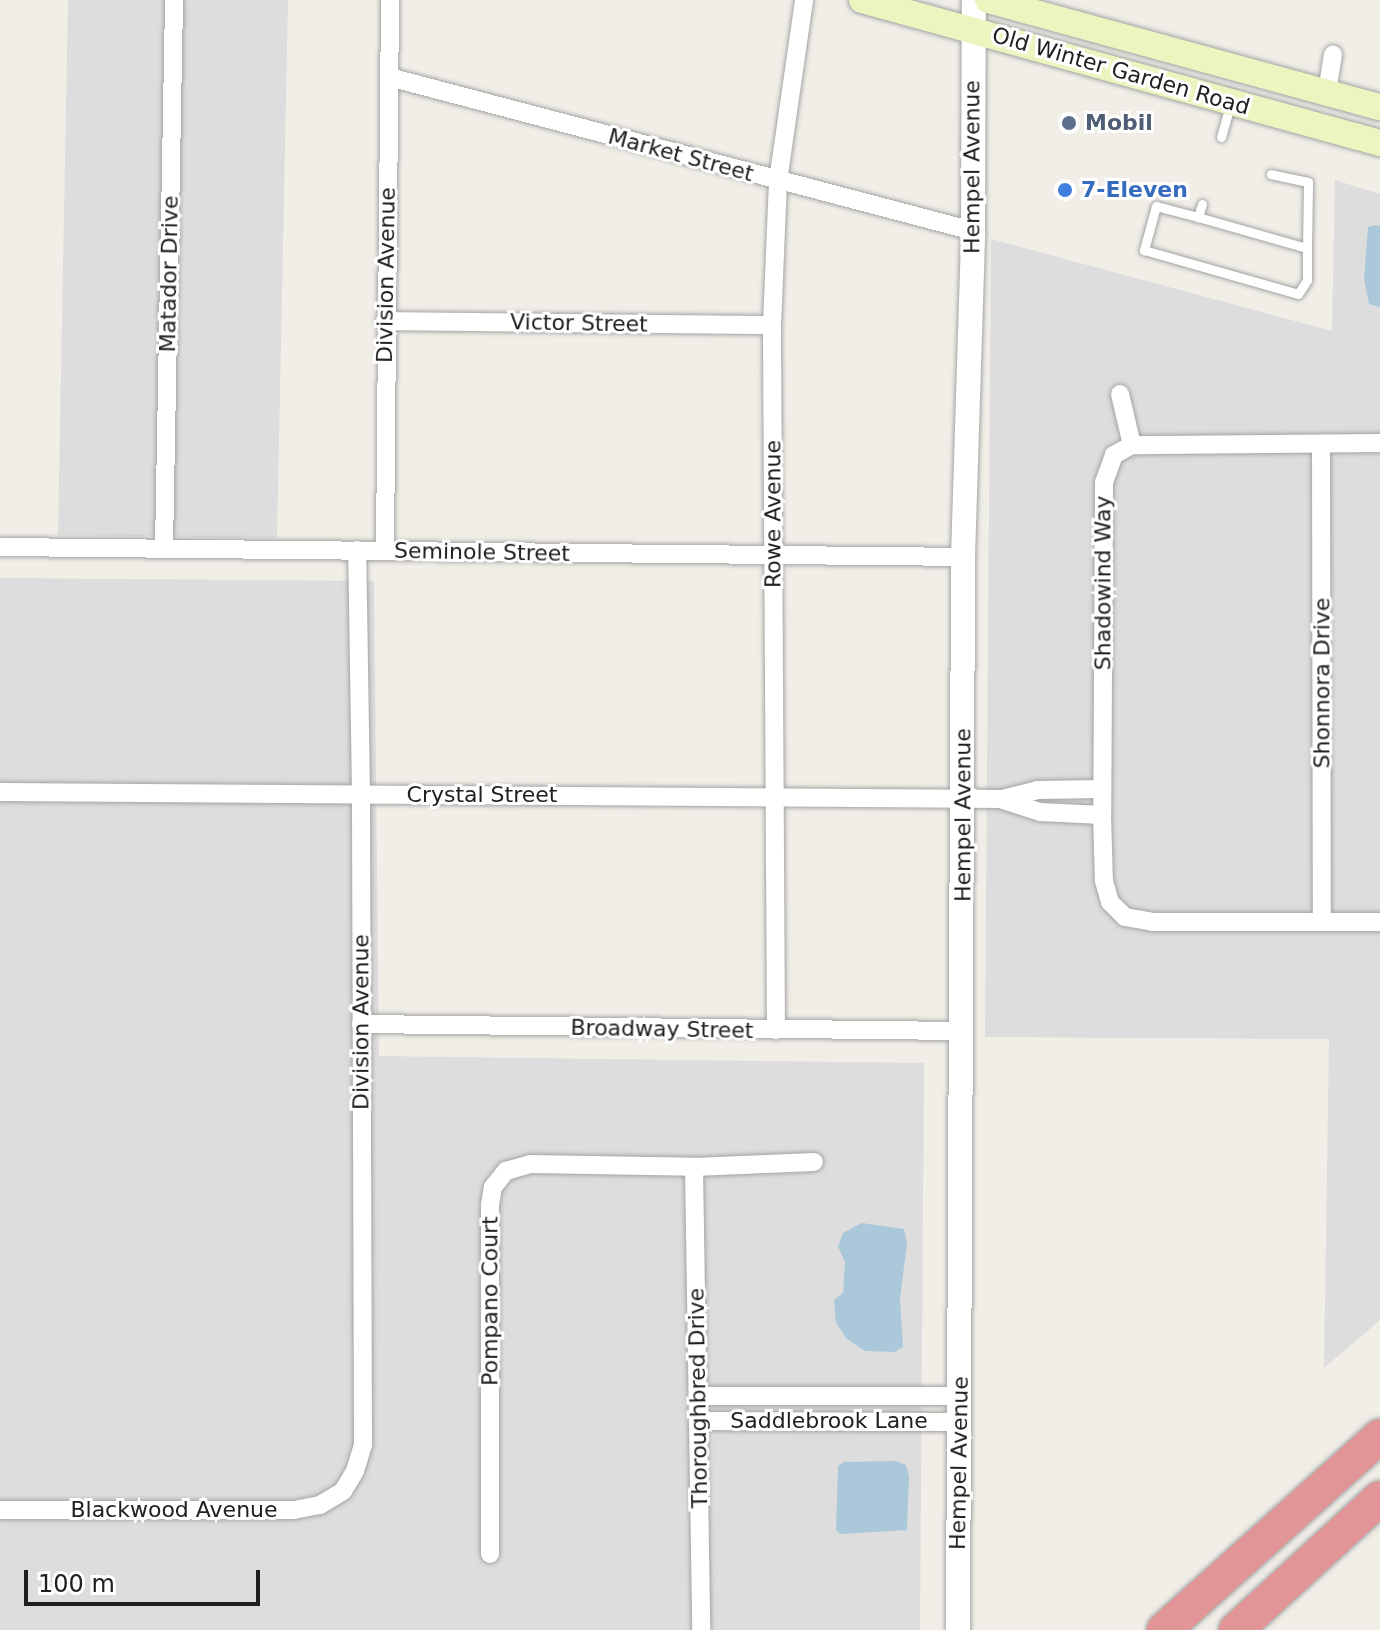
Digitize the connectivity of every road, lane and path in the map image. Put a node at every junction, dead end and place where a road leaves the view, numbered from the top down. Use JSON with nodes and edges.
{"nodes":[{"id":1,"x":174,"y":0,"type":"edge"},
{"id":2,"x":390,"y":0,"type":"edge"},
{"id":3,"x":804,"y":0,"type":"edge"},
{"id":4,"x":862,"y":0,"type":"edge"},
{"id":5,"x":974,"y":0,"type":"edge"},
{"id":6,"x":988,"y":0,"type":"edge"},
{"id":7,"x":973,"y":30,"type":"junction"},
{"id":8,"x":1333,"y":54,"type":"dead end"},
{"id":9,"x":389,"y":77,"type":"junction"},
{"id":10,"x":1327,"y":92,"type":"junction"},
{"id":11,"x":1231,"y":102,"type":"junction"},
{"id":12,"x":1380,"y":107,"type":"edge"},
{"id":13,"x":1221,"y":137,"type":"dead end"},
{"id":14,"x":1380,"y":143,"type":"edge"},
{"id":15,"x":1271,"y":174,"type":"dead end"},
{"id":16,"x":778,"y":181,"type":"junction"},
{"id":17,"x":1202,"y":204,"type":"dead end"},
{"id":18,"x":1198,"y":217,"type":"junction"},
{"id":19,"x":973,"y":231,"type":"junction"},
{"id":20,"x":1307,"y":248,"type":"junction"},
{"id":21,"x":385,"y":321,"type":"junction"},
{"id":22,"x":772,"y":325,"type":"junction"},
{"id":23,"x":1120,"y":394,"type":"dead end"},
{"id":24,"x":1380,"y":443,"type":"edge"},
{"id":25,"x":1321,"y":444,"type":"junction"},
{"id":26,"x":1132,"y":445,"type":"junction"},
{"id":27,"x":0,"y":547,"type":"edge"},
{"id":28,"x":164,"y":548,"type":"junction"},
{"id":29,"x":357,"y":550,"type":"junction"},
{"id":30,"x":385,"y":550,"type":"junction"},
{"id":31,"x":774,"y":556,"type":"junction"},
{"id":32,"x":963,"y":557,"type":"junction"},
{"id":33,"x":1102,"y":789,"type":"junction"},
{"id":34,"x":0,"y":792,"type":"edge"},
{"id":35,"x":361,"y":794,"type":"junction"},
{"id":36,"x":774,"y":797,"type":"junction"},
{"id":37,"x":964,"y":799,"type":"junction"},
{"id":38,"x":1002,"y":799,"type":"junction"},
{"id":39,"x":1102,"y":815,"type":"junction"},
{"id":40,"x":1322,"y":922,"type":"junction"},
{"id":41,"x":1380,"y":922,"type":"edge"},
{"id":42,"x":361,"y":1024,"type":"junction"},
{"id":43,"x":776,"y":1030,"type":"junction"},
{"id":44,"x":962,"y":1031,"type":"junction"},
{"id":45,"x":814,"y":1162,"type":"dead end"},
{"id":46,"x":694,"y":1167,"type":"junction"},
{"id":47,"x":700,"y":1396,"type":"junction"},
{"id":48,"x":960,"y":1396,"type":"junction"},
{"id":49,"x":698,"y":1421,"type":"junction"},
{"id":50,"x":959,"y":1422,"type":"junction"},
{"id":51,"x":1380,"y":1436,"type":"edge"},
{"id":52,"x":343,"y":1491,"type":"joint"},
{"id":53,"x":1380,"y":1498,"type":"edge"},
{"id":54,"x":0,"y":1510,"type":"edge"},
{"id":55,"x":490,"y":1554,"type":"dead end"},
{"id":56,"x":701,"y":1630,"type":"edge"},
{"id":57,"x":958,"y":1630,"type":"edge"},
{"id":58,"x":1164,"y":1630,"type":"edge"},
{"id":59,"x":1236,"y":1630,"type":"edge"}],
"edges":[{"from":1,"to":28,"type":"street","name":"Matador Drive"},
{"from":2,"to":9,"type":"street","name":"Division Avenue"},
{"from":3,"to":16,"type":"street","name":"Rowe Avenue"},
{"from":4,"to":7,"type":"main road","name":"Old Winter Garden Road"},
{"from":5,"to":7,"type":"street","name":"Hempel Avenue"},
{"from":6,"to":10,"type":"main road","name":"Old Winter Garden Road"},
{"from":7,"to":11,"type":"main road","name":"Old Winter Garden Road"},
{"from":7,"to":19,"type":"street","name":"Hempel Avenue"},
{"from":8,"to":10,"type":"street"},
{"from":9,"to":16,"type":"street","name":"Market Street"},
{"from":9,"to":21,"type":"street","name":"Division Avenue"},
{"from":10,"to":12,"type":"main road","name":"Old Winter Garden Road"},
{"from":11,"to":13,"type":"lane"},
{"from":11,"to":14,"type":"main road","name":"Old Winter Garden Road"},
{"from":15,"to":20,"type":"lane"},
{"from":16,"to":19,"type":"street","name":"Market Street"},
{"from":16,"to":22,"type":"street","name":"Rowe Avenue"},
{"from":17,"to":18,"type":"lane"},
{"from":18,"to":20,"type":"lane"},
{"from":18,"to":20,"type":"lane"},
{"from":19,"to":32,"type":"street","name":"Hempel Avenue"},
{"from":21,"to":22,"type":"street","name":"Victor Street"},
{"from":21,"to":30,"type":"street","name":"Division Avenue"},
{"from":22,"to":31,"type":"street","name":"Rowe Avenue"},
{"from":23,"to":26,"type":"street"},
{"from":24,"to":25,"type":"street"},
{"from":25,"to":26,"type":"street"},
{"from":25,"to":40,"type":"street","name":"Shonnora Drive"},
{"from":26,"to":33,"type":"street","name":"Shadowind Way"},
{"from":27,"to":28,"type":"street","name":"Seminole Street"},
{"from":28,"to":29,"type":"street","name":"Seminole Street"},
{"from":29,"to":30,"type":"street","name":"Seminole Street"},
{"from":29,"to":35,"type":"street","name":"Division Avenue"},
{"from":30,"to":31,"type":"street","name":"Seminole Street"},
{"from":31,"to":32,"type":"street","name":"Seminole Street"},
{"from":31,"to":36,"type":"street","name":"Rowe Avenue"},
{"from":32,"to":37,"type":"street","name":"Hempel Avenue"},
{"from":33,"to":38,"type":"street"},
{"from":33,"to":39,"type":"street","name":"Shadowind Way"},
{"from":34,"to":35,"type":"street","name":"Crystal Street"},
{"from":35,"to":36,"type":"street","name":"Crystal Street"},
{"from":35,"to":42,"type":"street","name":"Division Avenue"},
{"from":36,"to":37,"type":"street","name":"Crystal Street"},
{"from":36,"to":43,"type":"street","name":"Rowe Avenue"},
{"from":37,"to":38,"type":"street"},
{"from":37,"to":44,"type":"street","name":"Hempel Avenue"},
{"from":38,"to":39,"type":"street"},
{"from":39,"to":40,"type":"street","name":"Shadowind Way"},
{"from":40,"to":41,"type":"street","name":"Shadowind Way"},
{"from":42,"to":43,"type":"street","name":"Broadway Street"},
{"from":42,"to":52,"type":"street","name":"Division Avenue"},
{"from":43,"to":44,"type":"street","name":"Broadway Street"},
{"from":44,"to":48,"type":"street","name":"Hempel Avenue"},
{"from":45,"to":46,"type":"street","name":"Pompano Court"},
{"from":46,"to":47,"type":"street","name":"Thoroughbred Drive"},
{"from":46,"to":55,"type":"street","name":"Pompano Court"},
{"from":47,"to":48,"type":"street","name":"Saddlebrook Lane"},
{"from":47,"to":49,"type":"street","name":"Thoroughbred Drive"},
{"from":48,"to":50,"type":"street","name":"Hempel Avenue"},
{"from":49,"to":50,"type":"street","name":"Saddlebrook Lane"},
{"from":49,"to":56,"type":"street","name":"Thoroughbred Drive"},
{"from":50,"to":57,"type":"street","name":"Hempel Avenue"},
{"from":51,"to":58,"type":"highway"},
{"from":52,"to":54,"type":"street","name":"Blackwood Avenue"},
{"from":53,"to":59,"type":"highway"}]}
